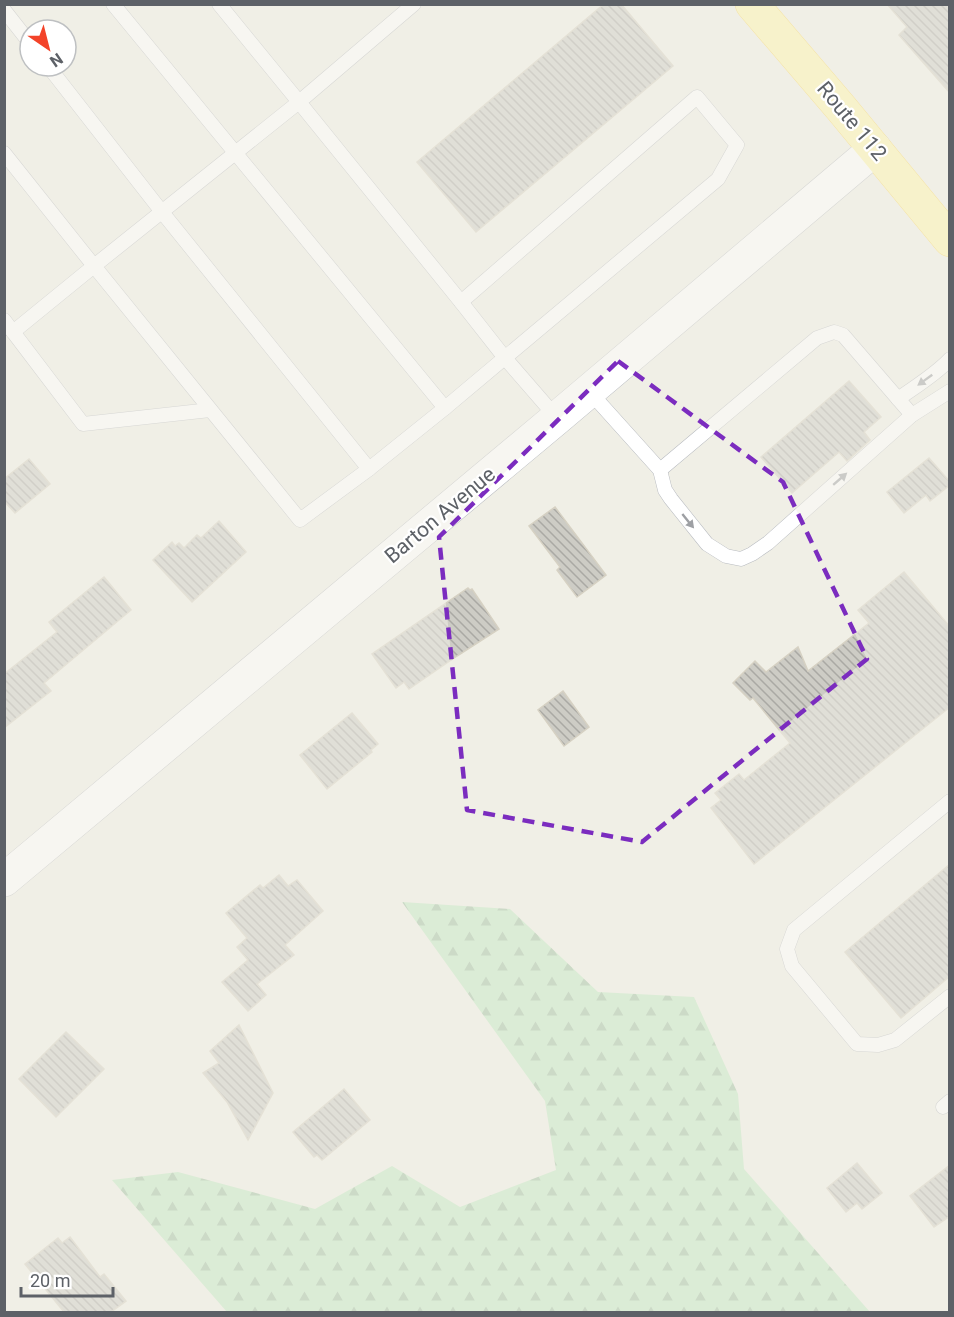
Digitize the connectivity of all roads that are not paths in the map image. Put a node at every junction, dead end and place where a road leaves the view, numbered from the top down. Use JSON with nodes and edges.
{"nodes":[{"id":1,"x":112,"y":4,"type":"edge"},
{"id":2,"x":219,"y":4,"type":"edge"},
{"id":3,"x":414,"y":4,"type":"edge"},
{"id":4,"x":752,"y":4,"type":"edge"},
{"id":5,"x":4,"y":10,"type":"edge"},
{"id":6,"x":18,"y":28,"type":"edge"},
{"id":7,"x":57,"y":78,"type":"edge"},
{"id":8,"x":299,"y":102,"type":"junction"},
{"id":9,"x":875,"y":149,"type":"junction"},
{"id":10,"x":4,"y":153,"type":"edge"},
{"id":11,"x":235,"y":153,"type":"junction"},
{"id":12,"x":162,"y":212,"type":"junction"},
{"id":13,"x":950,"y":240,"type":"edge"},
{"id":14,"x":94,"y":266,"type":"junction"},
{"id":15,"x":461,"y":302,"type":"junction"},
{"id":16,"x":9,"y":326,"type":"edge"},
{"id":17,"x":505,"y":358,"type":"junction"},
{"id":18,"x":950,"y":359,"type":"edge"},
{"id":19,"x":589,"y":391,"type":"junction"},
{"id":20,"x":950,"y":391,"type":"edge"},
{"id":21,"x":898,"y":399,"type":"junction"},
{"id":22,"x":446,"y":408,"type":"junction"},
{"id":23,"x":210,"y":410,"type":"junction"},
{"id":24,"x":912,"y":415,"type":"junction"},
{"id":25,"x":556,"y":418,"type":"junction"},
{"id":26,"x":369,"y":469,"type":"junction"},
{"id":27,"x":660,"y":470,"type":"junction"},
{"id":28,"x":950,"y":801,"type":"edge"},
{"id":29,"x":4,"y":880,"type":"edge"},
{"id":30,"x":950,"y":996,"type":"edge"}],
"edges":[{"from":1,"to":11,"type":"lane"},
{"from":2,"to":8,"type":"lane"},
{"from":3,"to":8,"type":"lane"},
{"from":4,"to":9,"type":"main road","name":"Route 112"},
{"from":5,"to":6,"type":"lane"},
{"from":7,"to":12,"type":"lane"},
{"from":8,"to":11,"type":"lane"},
{"from":8,"to":15,"type":"lane"},
{"from":9,"to":13,"type":"main road","name":"Route 112"},
{"from":9,"to":19,"type":"street","name":"Barton Avenue"},
{"from":10,"to":14,"type":"lane"},
{"from":11,"to":12,"type":"lane"},
{"from":11,"to":22,"type":"lane"},
{"from":12,"to":14,"type":"lane"},
{"from":12,"to":26,"type":"lane"},
{"from":14,"to":16,"type":"lane"},
{"from":14,"to":23,"type":"lane"},
{"from":15,"to":17,"type":"lane"},
{"from":15,"to":17,"type":"lane"},
{"from":16,"to":23,"type":"lane"},
{"from":17,"to":22,"type":"lane"},
{"from":17,"to":25,"type":"lane"},
{"from":18,"to":21,"type":"lane","one_way":true},
{"from":19,"to":25,"type":"street","name":"Barton Avenue"},
{"from":19,"to":27,"type":"lane"},
{"from":20,"to":24,"type":"lane"},
{"from":21,"to":24,"type":"lane"},
{"from":21,"to":27,"type":"lane"},
{"from":22,"to":26,"type":"lane"},
{"from":23,"to":26,"type":"lane"},
{"from":27,"to":24,"type":"lane","one_way":true},
{"from":25,"to":29,"type":"street","name":"Barton Avenue"},
{"from":28,"to":30,"type":"lane"}]}
